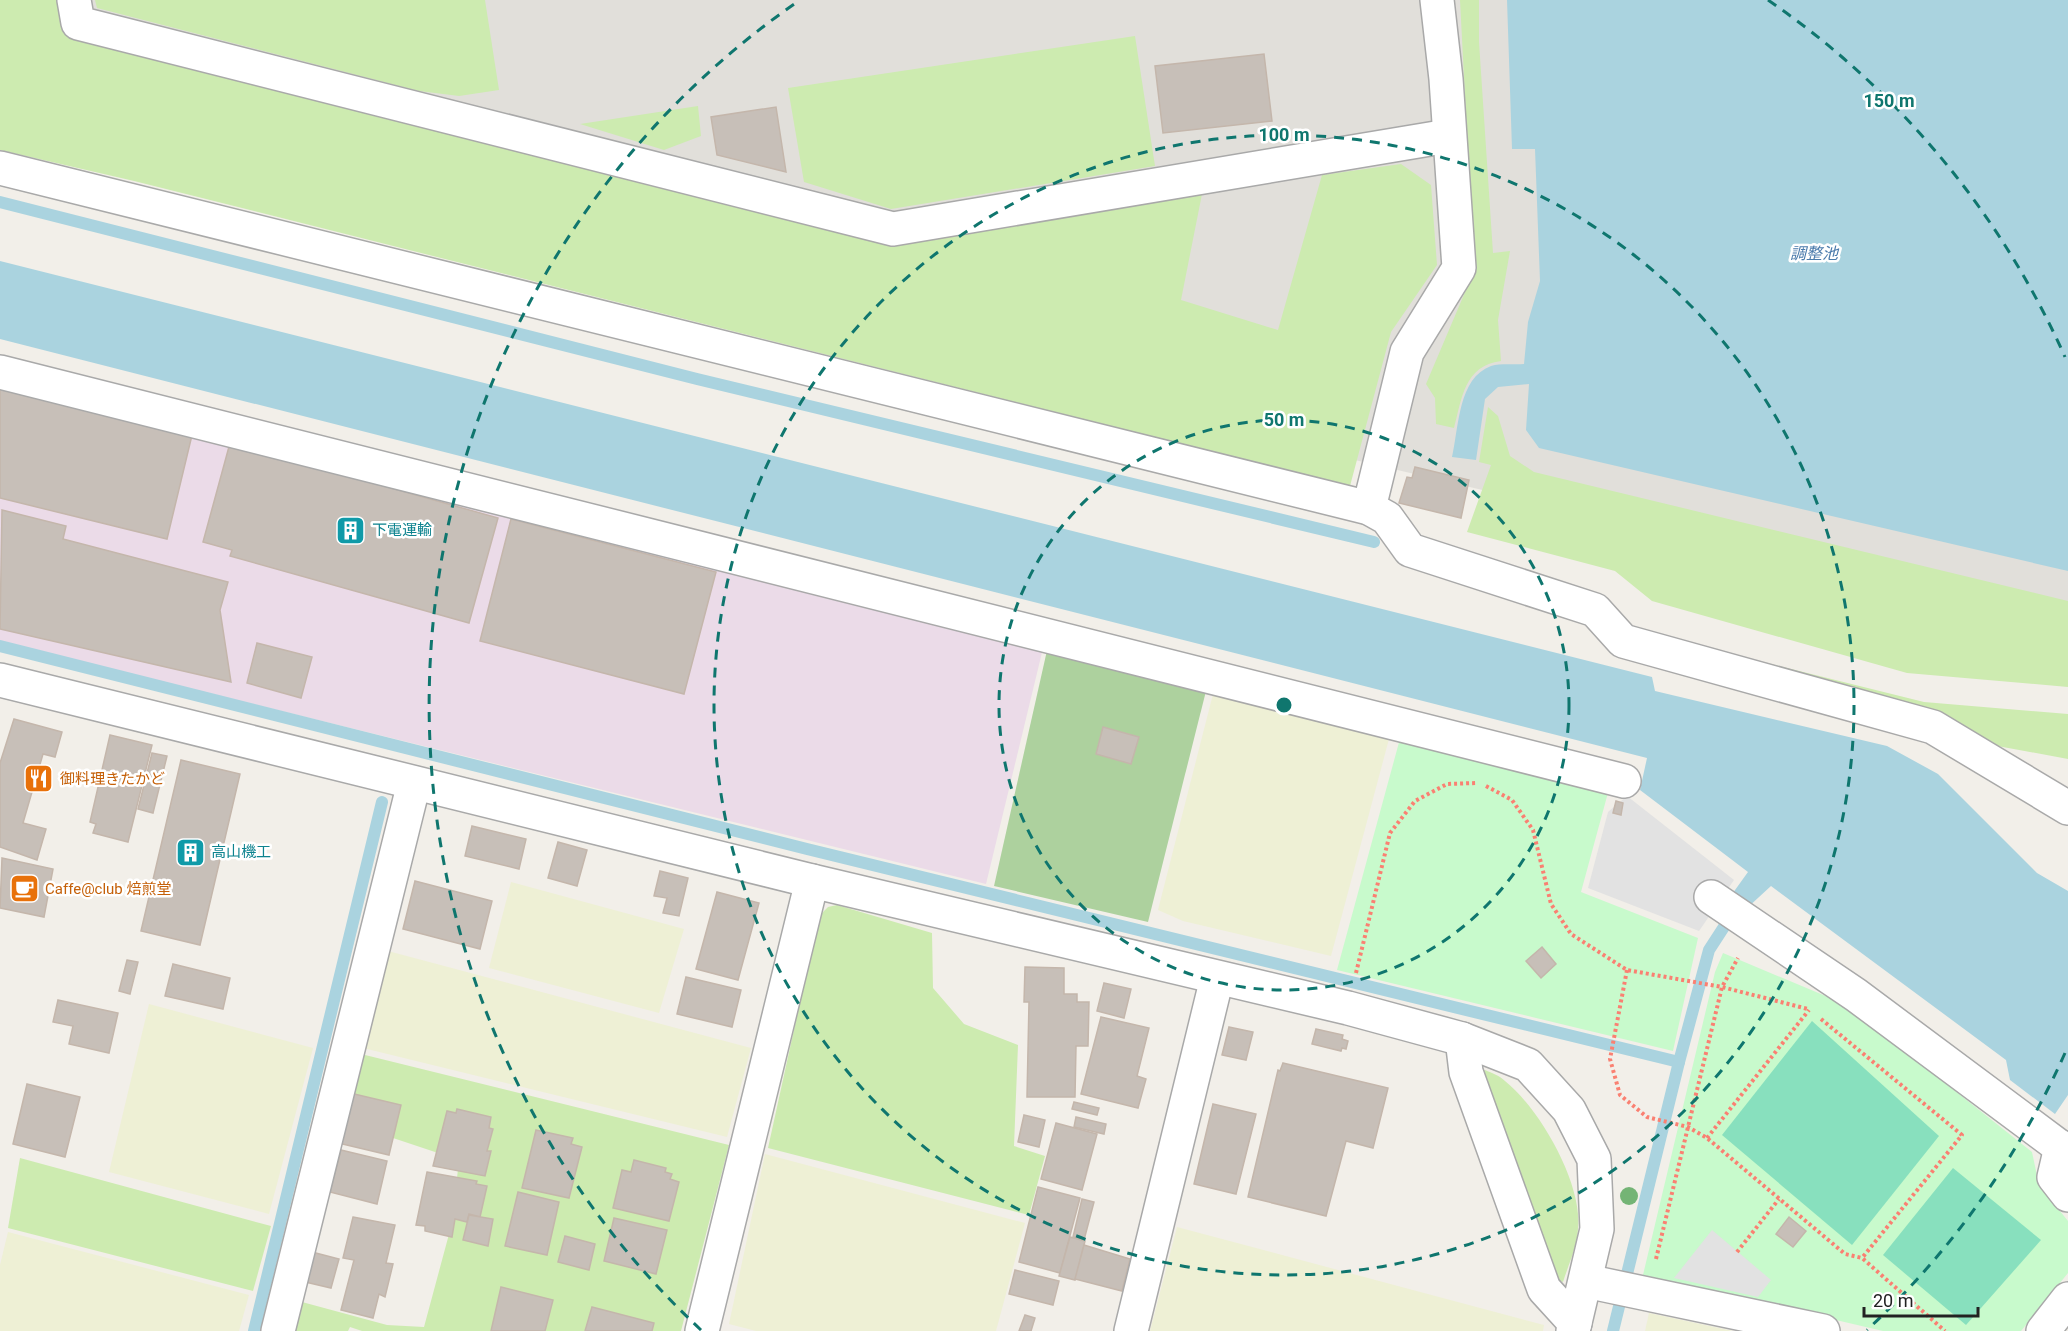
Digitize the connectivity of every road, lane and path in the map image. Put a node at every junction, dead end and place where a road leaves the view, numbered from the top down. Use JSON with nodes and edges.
{"nodes":[{"id":1,"x":74,"y":0,"type":"edge"},
{"id":2,"x":1437,"y":0,"type":"edge"},
{"id":3,"x":1448,"y":136,"type":"junction"},
{"id":4,"x":0,"y":168,"type":"edge"},
{"id":5,"x":0,"y":372,"type":"edge"},
{"id":6,"x":1369,"y":508,"type":"junction"},
{"id":7,"x":0,"y":680,"type":"edge"},
{"id":8,"x":1624,"y":781,"type":"dead end"},
{"id":9,"x":414,"y":783,"type":"junction"},
{"id":10,"x":2068,"y":808,"type":"edge"},
{"id":11,"x":812,"y":881,"type":"junction"},
{"id":12,"x":1732,"y":912,"type":"joint"},
{"id":13,"x":1358,"y":965,"type":"dead end"},
{"id":14,"x":1627,"y":970,"type":"junction"},
{"id":15,"x":1217,"y":978,"type":"junction"},
{"id":16,"x":1722,"y":987,"type":"junction"},
{"id":17,"x":1810,"y":1009,"type":"junction"},
{"id":18,"x":1462,"y":1039,"type":"junction"},
{"id":19,"x":1688,"y":1127,"type":"junction"},
{"id":20,"x":1707,"y":1138,"type":"junction"},
{"id":21,"x":2065,"y":1150,"type":"edge"},
{"id":22,"x":2068,"y":1195,"type":"edge"},
{"id":23,"x":1779,"y":1199,"type":"junction"},
{"id":24,"x":1737,"y":1252,"type":"dead end"},
{"id":25,"x":1862,"y":1258,"type":"junction"},
{"id":26,"x":1592,"y":1282,"type":"junction"},
{"id":27,"x":1642,"y":1291,"type":"junction"},
{"id":28,"x":2068,"y":1299,"type":"edge"},
{"id":29,"x":1574,"y":1327,"type":"edge"},
{"id":30,"x":278,"y":1331,"type":"edge"},
{"id":31,"x":702,"y":1331,"type":"edge"},
{"id":32,"x":1131,"y":1331,"type":"edge"},
{"id":33,"x":1823,"y":1331,"type":"edge"},
{"id":34,"x":1945,"y":1331,"type":"edge"},
{"id":35,"x":2043,"y":1331,"type":"edge"}],
"edges":[{"from":1,"to":3,"type":"street"},
{"from":2,"to":3,"type":"street"},
{"from":3,"to":6,"type":"street"},
{"from":4,"to":6,"type":"street"},
{"from":5,"to":8,"type":"street"},
{"from":6,"to":10,"type":"street"},
{"from":7,"to":9,"type":"street"},
{"from":9,"to":11,"type":"street"},
{"from":9,"to":30,"type":"street"},
{"from":11,"to":15,"type":"street"},
{"from":11,"to":31,"type":"street"},
{"from":12,"to":16,"type":"path"},
{"from":12,"to":21,"type":"street"},
{"from":13,"to":14,"type":"path"},
{"from":14,"to":16,"type":"path"},
{"from":14,"to":19,"type":"path"},
{"from":15,"to":18,"type":"street"},
{"from":15,"to":32,"type":"street"},
{"from":16,"to":17,"type":"path"},
{"from":16,"to":19,"type":"path"},
{"from":17,"to":20,"type":"path"},
{"from":17,"to":25,"type":"path"},
{"from":18,"to":26,"type":"street"},
{"from":18,"to":29,"type":"street"},
{"from":19,"to":20,"type":"path"},
{"from":19,"to":27,"type":"path"},
{"from":20,"to":23,"type":"path"},
{"from":21,"to":22,"type":"street"},
{"from":23,"to":24,"type":"path"},
{"from":23,"to":25,"type":"path"},
{"from":25,"to":34,"type":"path"},
{"from":26,"to":27,"type":"street"},
{"from":26,"to":29,"type":"street"},
{"from":27,"to":33,"type":"street"},
{"from":28,"to":35,"type":"street"}]}
